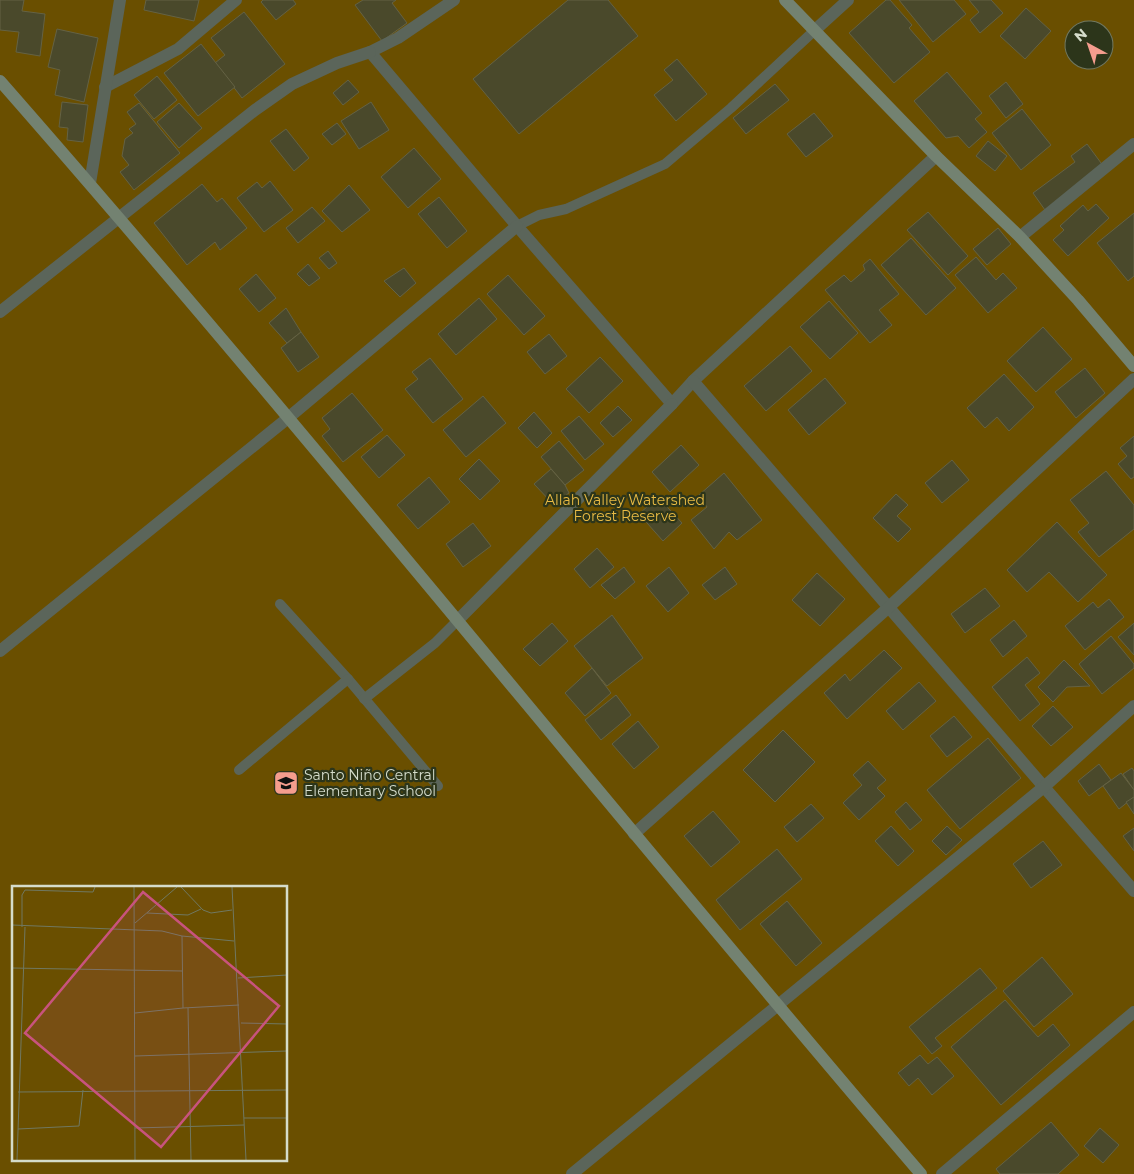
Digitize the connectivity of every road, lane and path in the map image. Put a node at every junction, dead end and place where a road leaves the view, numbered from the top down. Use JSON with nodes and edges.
{"nodes":[{"id":1,"x":120,"y":0,"type":"edge"},
{"id":2,"x":236,"y":0,"type":"edge"},
{"id":3,"x":454,"y":0,"type":"edge"},
{"id":4,"x":785,"y":0,"type":"edge"},
{"id":5,"x":848,"y":0,"type":"edge"},
{"id":6,"x":815,"y":30,"type":"junction"},
{"id":7,"x":370,"y":52,"type":"junction"},
{"id":8,"x":0,"y":81,"type":"edge"},
{"id":9,"x":105,"y":87,"type":"junction"},
{"id":10,"x":1134,"y":144,"type":"edge"},
{"id":11,"x":936,"y":156,"type":"junction"},
{"id":12,"x":90,"y":183,"type":"junction"},
{"id":13,"x":119,"y":219,"type":"junction"},
{"id":14,"x":517,"y":226,"type":"junction"},
{"id":15,"x":1020,"y":237,"type":"junction"},
{"id":16,"x":0,"y":312,"type":"edge"},
{"id":17,"x":1134,"y":366,"type":"edge"},
{"id":18,"x":1134,"y":379,"type":"edge"},
{"id":19,"x":693,"y":381,"type":"junction"},
{"id":20,"x":672,"y":404,"type":"junction"},
{"id":21,"x":288,"y":418,"type":"junction"},
{"id":22,"x":280,"y":604,"type":"dead end"},
{"id":23,"x":889,"y":607,"type":"junction"},
{"id":24,"x":458,"y":620,"type":"junction"},
{"id":25,"x":0,"y":651,"type":"edge"},
{"id":26,"x":348,"y":679,"type":"junction"},
{"id":27,"x":364,"y":699,"type":"junction"},
{"id":28,"x":1134,"y":706,"type":"edge"},
{"id":29,"x":239,"y":770,"type":"dead end"},
{"id":30,"x":438,"y":786,"type":"dead end"},
{"id":31,"x":1044,"y":786,"type":"junction"},
{"id":32,"x":634,"y":834,"type":"junction"},
{"id":33,"x":1134,"y":891,"type":"edge"},
{"id":34,"x":778,"y":1006,"type":"junction"},
{"id":35,"x":1134,"y":1012,"type":"edge"},
{"id":36,"x":572,"y":1174,"type":"edge"},
{"id":37,"x":921,"y":1174,"type":"edge"},
{"id":38,"x":942,"y":1174,"type":"edge"}],
"edges":[{"from":1,"to":9,"type":"street"},
{"from":2,"to":9,"type":"street"},
{"from":3,"to":7,"type":"street"},
{"from":4,"to":6,"type":"main road"},
{"from":5,"to":6,"type":"street"},
{"from":6,"to":11,"type":"main road"},
{"from":6,"to":14,"type":"lane"},
{"from":7,"to":13,"type":"street"},
{"from":7,"to":14,"type":"street"},
{"from":8,"to":12,"type":"main road"},
{"from":9,"to":12,"type":"street"},
{"from":10,"to":15,"type":"street"},
{"from":11,"to":15,"type":"main road"},
{"from":11,"to":19,"type":"street"},
{"from":12,"to":13,"type":"main road"},
{"from":13,"to":16,"type":"street"},
{"from":13,"to":21,"type":"main road"},
{"from":14,"to":20,"type":"street"},
{"from":14,"to":21,"type":"street"},
{"from":15,"to":17,"type":"main road"},
{"from":18,"to":23,"type":"street"},
{"from":19,"to":20,"type":"street"},
{"from":19,"to":23,"type":"street"},
{"from":20,"to":24,"type":"street"},
{"from":21,"to":24,"type":"main road"},
{"from":21,"to":25,"type":"street"},
{"from":22,"to":26,"type":"lane"},
{"from":23,"to":31,"type":"street"},
{"from":23,"to":32,"type":"street"},
{"from":24,"to":27,"type":"lane"},
{"from":24,"to":32,"type":"main road"},
{"from":26,"to":27,"type":"lane"},
{"from":26,"to":29,"type":"lane"},
{"from":27,"to":30,"type":"lane"},
{"from":28,"to":31,"type":"street"},
{"from":31,"to":33,"type":"street"},
{"from":31,"to":34,"type":"street"},
{"from":32,"to":34,"type":"main road"},
{"from":34,"to":36,"type":"street"},
{"from":34,"to":37,"type":"main road"},
{"from":35,"to":38,"type":"street"}]}
